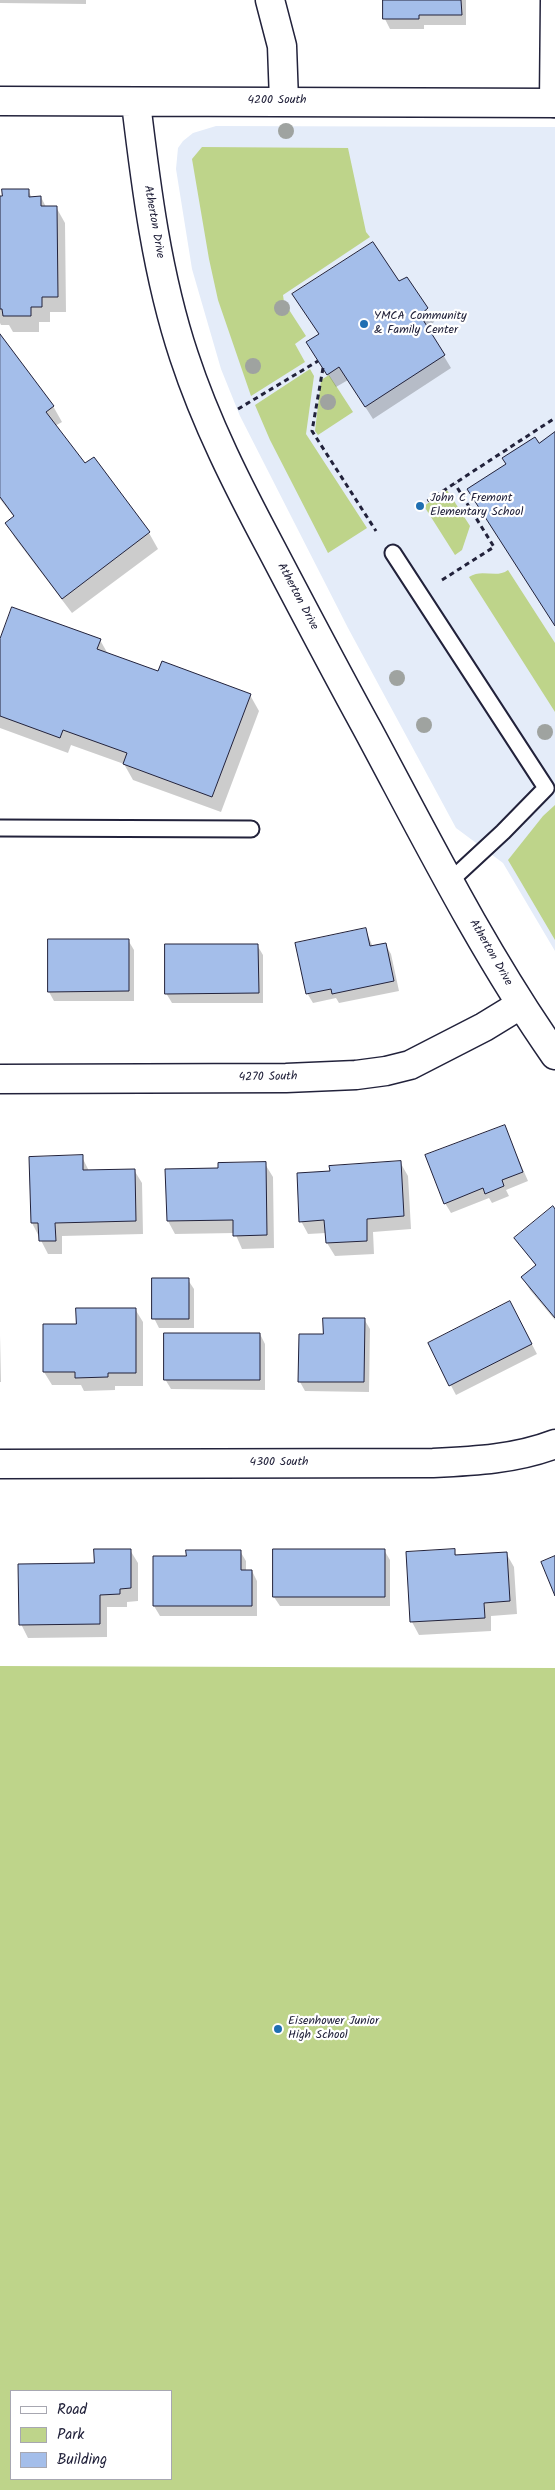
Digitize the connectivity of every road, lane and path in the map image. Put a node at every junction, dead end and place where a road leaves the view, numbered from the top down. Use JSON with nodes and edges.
{"nodes":[{"id":1,"x":270,"y":0,"type":"edge"},
{"id":2,"x":555,"y":0,"type":"edge"},
{"id":3,"x":0,"y":101,"type":"edge"},
{"id":4,"x":284,"y":101,"type":"junction"},
{"id":5,"x":136,"y":102,"type":"junction"},
{"id":6,"x":554,"y":102,"type":"edge"},
{"id":7,"x":318,"y":360,"type":"dead end"},
{"id":8,"x":323,"y":368,"type":"dead end"},
{"id":9,"x":237,"y":409,"type":"dead end"},
{"id":10,"x":555,"y":418,"type":"edge"},
{"id":11,"x":454,"y":484,"type":"junction"},
{"id":12,"x":420,"y":506,"type":"dead end"},
{"id":13,"x":376,"y":531,"type":"dead end"},
{"id":14,"x":394,"y":553,"type":"dead end"},
{"id":15,"x":459,"y":568,"type":"dead end"},
{"id":16,"x":550,"y":785,"type":"edge"},
{"id":17,"x":0,"y":828,"type":"edge"},
{"id":18,"x":251,"y":829,"type":"dead end"},
{"id":19,"x":449,"y":882,"type":"junction"},
{"id":20,"x":520,"y":1005,"type":"junction"},
{"id":21,"x":555,"y":1054,"type":"edge"},
{"id":22,"x":0,"y":1078,"type":"edge"},
{"id":23,"x":555,"y":1444,"type":"edge"},
{"id":24,"x":0,"y":1464,"type":"edge"}],
"edges":[{"from":1,"to":4,"type":"street"},
{"from":2,"to":6,"type":"street"},
{"from":3,"to":5,"type":"street","name":"4200 South"},
{"from":4,"to":5,"type":"street","name":"4200 South"},
{"from":4,"to":6,"type":"street","name":"4200 South"},
{"from":5,"to":19,"type":"street","name":"Atherton Drive"},
{"from":7,"to":9,"type":"path"},
{"from":8,"to":13,"type":"path"},
{"from":10,"to":11,"type":"path"},
{"from":11,"to":12,"type":"path"},
{"from":11,"to":15,"type":"path"},
{"from":14,"to":16,"type":"lane"},
{"from":16,"to":19,"type":"lane"},
{"from":17,"to":18,"type":"lane"},
{"from":19,"to":20,"type":"street","name":"Atherton Drive"},
{"from":20,"to":21,"type":"street","name":"Atherton Drive"},
{"from":20,"to":22,"type":"street","name":"4270 South"},
{"from":23,"to":24,"type":"street","name":"4300 South"}]}
